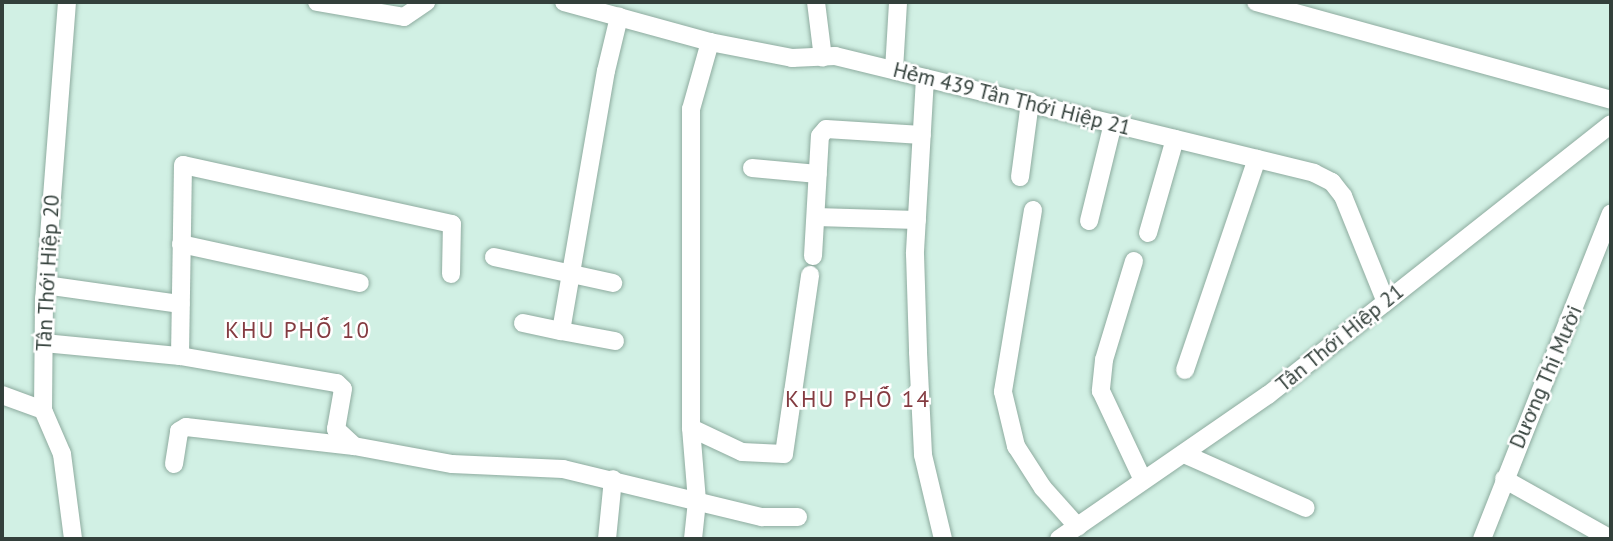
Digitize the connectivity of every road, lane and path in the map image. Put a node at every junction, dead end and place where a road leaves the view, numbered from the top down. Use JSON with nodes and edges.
{"nodes":[{"id":1,"x":67,"y":2,"type":"edge"},
{"id":2,"x":317,"y":2,"type":"edge"},
{"id":3,"x":426,"y":2,"type":"edge"},
{"id":4,"x":564,"y":2,"type":"edge"},
{"id":5,"x":816,"y":2,"type":"edge"},
{"id":6,"x":898,"y":2,"type":"edge"},
{"id":7,"x":1256,"y":2,"type":"edge"},
{"id":8,"x":362,"y":6,"type":"edge"},
{"id":9,"x":599,"y":6,"type":"edge"},
{"id":10,"x":407,"y":9,"type":"edge"},
{"id":11,"x":620,"y":17,"type":"junction"},
{"id":12,"x":710,"y":42,"type":"junction"},
{"id":13,"x":823,"y":58,"type":"junction"},
{"id":14,"x":894,"y":70,"type":"junction"},
{"id":15,"x":925,"y":78,"type":"junction"},
{"id":16,"x":1611,"y":100,"type":"edge"},
{"id":17,"x":1030,"y":102,"type":"junction"},
{"id":18,"x":1113,"y":123,"type":"junction"},
{"id":19,"x":1611,"y":124,"type":"edge"},
{"id":20,"x":922,"y":135,"type":"junction"},
{"id":21,"x":1175,"y":139,"type":"junction"},
{"id":22,"x":1257,"y":159,"type":"junction"},
{"id":23,"x":752,"y":168,"type":"dead end"},
{"id":24,"x":818,"y":174,"type":"junction"},
{"id":25,"x":1020,"y":177,"type":"dead end"},
{"id":26,"x":1033,"y":210,"type":"dead end"},
{"id":27,"x":1611,"y":214,"type":"edge"},
{"id":28,"x":816,"y":217,"type":"junction"},
{"id":29,"x":917,"y":220,"type":"junction"},
{"id":30,"x":1089,"y":222,"type":"dead end"},
{"id":31,"x":1148,"y":233,"type":"dead end"},
{"id":32,"x":181,"y":244,"type":"junction"},
{"id":33,"x":813,"y":256,"type":"dead end"},
{"id":34,"x":494,"y":257,"type":"dead end"},
{"id":35,"x":1135,"y":261,"type":"dead end"},
{"id":36,"x":451,"y":274,"type":"dead end"},
{"id":37,"x":571,"y":274,"type":"junction"},
{"id":38,"x":810,"y":275,"type":"dead end"},
{"id":39,"x":360,"y":283,"type":"dead end"},
{"id":40,"x":613,"y":283,"type":"dead end"},
{"id":41,"x":45,"y":285,"type":"junction"},
{"id":42,"x":1385,"y":300,"type":"junction"},
{"id":43,"x":181,"y":304,"type":"junction"},
{"id":44,"x":523,"y":323,"type":"dead end"},
{"id":45,"x":561,"y":331,"type":"junction"},
{"id":46,"x":615,"y":341,"type":"dead end"},
{"id":47,"x":44,"y":343,"type":"junction"},
{"id":48,"x":180,"y":356,"type":"junction"},
{"id":49,"x":1185,"y":370,"type":"dead end"},
{"id":50,"x":2,"y":395,"type":"edge"},
{"id":51,"x":43,"y":410,"type":"junction"},
{"id":52,"x":691,"y":428,"type":"junction"},
{"id":53,"x":354,"y":446,"type":"junction"},
{"id":54,"x":1184,"y":454,"type":"junction"},
{"id":55,"x":174,"y":464,"type":"dead end"},
{"id":56,"x":1142,"y":478,"type":"junction"},
{"id":57,"x":613,"y":479,"type":"junction"},
{"id":58,"x":1504,"y":479,"type":"junction"},
{"id":59,"x":697,"y":501,"type":"junction"},
{"id":60,"x":1306,"y":508,"type":"dead end"},
{"id":61,"x":797,"y":517,"type":"dead end"},
{"id":62,"x":1078,"y":527,"type":"junction"},
{"id":63,"x":73,"y":539,"type":"edge"},
{"id":64,"x":607,"y":539,"type":"edge"},
{"id":65,"x":692,"y":539,"type":"edge"},
{"id":66,"x":943,"y":539,"type":"edge"},
{"id":67,"x":1059,"y":539,"type":"edge"},
{"id":68,"x":1482,"y":539,"type":"edge"},
{"id":69,"x":1611,"y":539,"type":"edge"}],
"edges":[{"from":1,"to":41,"type":"street","name":"Tân Thới Hiệp 20"},
{"from":2,"to":8,"type":"street"},
{"from":3,"to":10,"type":"street"},
{"from":4,"to":9,"type":"street","name":"Hẻm 439 Tân Thới Hiệp 21"},
{"from":5,"to":13,"type":"street"},
{"from":6,"to":14,"type":"street"},
{"from":7,"to":16,"type":"street"},
{"from":8,"to":10,"type":"street"},
{"from":9,"to":11,"type":"street","name":"Hẻm 439 Tân Thới Hiệp 21"},
{"from":11,"to":12,"type":"street","name":"Hẻm 439 Tân Thới Hiệp 21"},
{"from":11,"to":37,"type":"street"},
{"from":12,"to":13,"type":"street","name":"Hẻm 439 Tân Thới Hiệp 21"},
{"from":12,"to":52,"type":"street"},
{"from":13,"to":14,"type":"street","name":"Hẻm 439 Tân Thới Hiệp 21"},
{"from":14,"to":15,"type":"street","name":"Hẻm 439 Tân Thới Hiệp 21"},
{"from":15,"to":17,"type":"street","name":"Hẻm 439 Tân Thới Hiệp 21"},
{"from":15,"to":20,"type":"street"},
{"from":17,"to":18,"type":"street","name":"Hẻm 439 Tân Thới Hiệp 21"},
{"from":17,"to":25,"type":"street"},
{"from":18,"to":21,"type":"street","name":"Hẻm 439 Tân Thới Hiệp 21"},
{"from":18,"to":30,"type":"street"},
{"from":19,"to":42,"type":"street","name":"Tân Thới Hiệp 21"},
{"from":20,"to":24,"type":"street"},
{"from":20,"to":29,"type":"street"},
{"from":21,"to":22,"type":"street","name":"Hẻm 439 Tân Thới Hiệp 21"},
{"from":21,"to":31,"type":"street"},
{"from":22,"to":42,"type":"street","name":"Hẻm 439 Tân Thới Hiệp 21"},
{"from":22,"to":49,"type":"street"},
{"from":23,"to":24,"type":"street"},
{"from":24,"to":28,"type":"street"},
{"from":26,"to":62,"type":"street"},
{"from":27,"to":58,"type":"street","name":"Dương Thị Mười"},
{"from":28,"to":29,"type":"street"},
{"from":28,"to":33,"type":"street"},
{"from":29,"to":66,"type":"street"},
{"from":32,"to":36,"type":"street"},
{"from":32,"to":39,"type":"street"},
{"from":32,"to":43,"type":"street"},
{"from":34,"to":37,"type":"street"},
{"from":35,"to":56,"type":"street"},
{"from":37,"to":40,"type":"street"},
{"from":37,"to":45,"type":"street"},
{"from":38,"to":52,"type":"street"},
{"from":41,"to":43,"type":"street"},
{"from":41,"to":47,"type":"street","name":"Tân Thới Hiệp 20"},
{"from":42,"to":54,"type":"street","name":"Tân Thới Hiệp 21"},
{"from":43,"to":48,"type":"street"},
{"from":44,"to":45,"type":"street"},
{"from":45,"to":46,"type":"street"},
{"from":47,"to":48,"type":"street"},
{"from":47,"to":51,"type":"street","name":"Tân Thới Hiệp 20"},
{"from":48,"to":53,"type":"street"},
{"from":50,"to":51,"type":"street"},
{"from":51,"to":63,"type":"street","name":"Tân Thới Hiệp 20"},
{"from":52,"to":59,"type":"street"},
{"from":53,"to":55,"type":"street"},
{"from":53,"to":57,"type":"street"},
{"from":54,"to":56,"type":"street","name":"Tân Thới Hiệp 21"},
{"from":54,"to":60,"type":"street"},
{"from":56,"to":62,"type":"street","name":"Tân Thới Hiệp 21"},
{"from":57,"to":59,"type":"street"},
{"from":57,"to":64,"type":"street"},
{"from":58,"to":68,"type":"street","name":"Dương Thị Mười"},
{"from":58,"to":69,"type":"street"},
{"from":59,"to":61,"type":"street"},
{"from":59,"to":65,"type":"street"},
{"from":62,"to":67,"type":"street","name":"Tân Thới Hiệp 21"}]}
